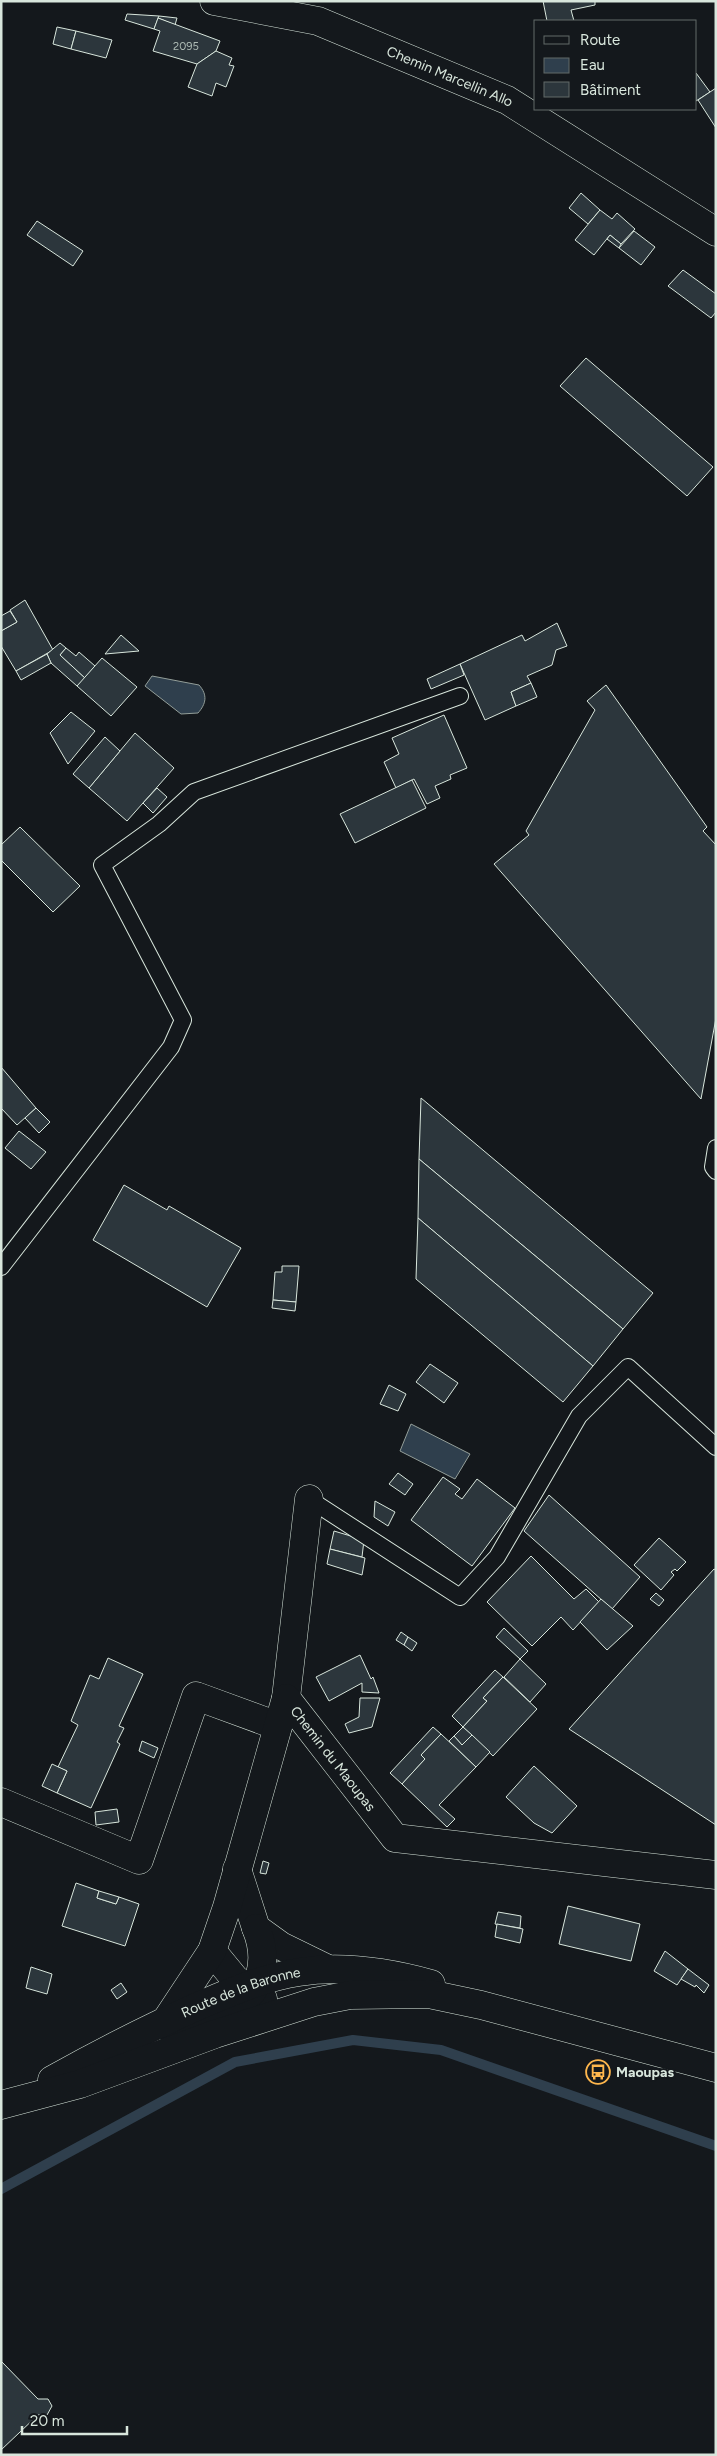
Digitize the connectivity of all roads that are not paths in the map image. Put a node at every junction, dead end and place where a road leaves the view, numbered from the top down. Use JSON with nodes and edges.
{"nodes":[{"id":1,"x":214,"y":1,"type":"edge"},
{"id":2,"x":716,"y":232,"type":"edge"},
{"id":3,"x":460,"y":696,"type":"dead end"},
{"id":4,"x":716,"y":1148,"type":"edge"},
{"id":5,"x":716,"y":1171,"type":"edge"},
{"id":6,"x":1,"y":1267,"type":"edge"},
{"id":7,"x":716,"y":1447,"type":"edge"},
{"id":8,"x":309,"y":1499,"type":"joint"},
{"id":9,"x":286,"y":1698,"type":"junction"},
{"id":10,"x":278,"y":1726,"type":"junction"},
{"id":11,"x":1,"y":1802,"type":"edge"},
{"id":12,"x":237,"y":1869,"type":"junction"},
{"id":13,"x":716,"y":1875,"type":"edge"},
{"id":14,"x":256,"y":1928,"type":"junction"},
{"id":15,"x":212,"y":1951,"type":"junction"},
{"id":16,"x":328,"y":1969,"type":"junction"},
{"id":17,"x":252,"y":1987,"type":"junction"},
{"id":18,"x":481,"y":2004,"type":"junction"},
{"id":19,"x":294,"y":2008,"type":"junction"},
{"id":20,"x":167,"y":2019,"type":"junction"},
{"id":21,"x":154,"y":2057,"type":"junction"},
{"id":22,"x":716,"y":2068,"type":"edge"},
{"id":23,"x":8,"y":2102,"type":"edge"}],
"edges":[{"from":1,"to":2,"type":"street","name":"Chemin Marcellin Allo"},
{"from":3,"to":6,"type":"lane"},
{"from":4,"to":5,"type":"lane"},
{"from":7,"to":8,"type":"lane"},
{"from":8,"to":9,"type":"street"},
{"from":9,"to":10,"type":"street","name":"Chemin du Maoupas"},
{"from":9,"to":13,"type":"street","name":"Chemin du Maoupas"},
{"from":10,"to":11,"type":"street"},
{"from":10,"to":12,"type":"street","name":"Chemin du Maoupas"},
{"from":12,"to":14,"type":"street"},
{"from":12,"to":15,"type":"street","name":"Chemin du Maoupas"},
{"from":14,"to":16,"type":"street"},
{"from":14,"to":17,"type":"street"},
{"from":15,"to":17,"type":"street"},
{"from":15,"to":20,"type":"street","name":"Chemin du Maoupas"},
{"from":16,"to":17,"type":"street","name":"Route de la Baronne"},
{"from":16,"to":18,"type":"street","name":"Route de la Baronne"},
{"from":17,"to":19,"type":"street"},
{"from":17,"to":20,"type":"street","name":"Route de la Baronne"},
{"from":17,"to":21,"type":"street"},
{"from":18,"to":19,"type":"street","name":"Route de la Baronne"},
{"from":18,"to":22,"type":"street","name":"Route de la Baronne"},
{"from":19,"to":21,"type":"street","name":"Route de la Baronne"},
{"from":20,"to":23,"type":"street","name":"Route de la Baronne"},
{"from":21,"to":23,"type":"street","name":"Route de la Baronne"}]}
